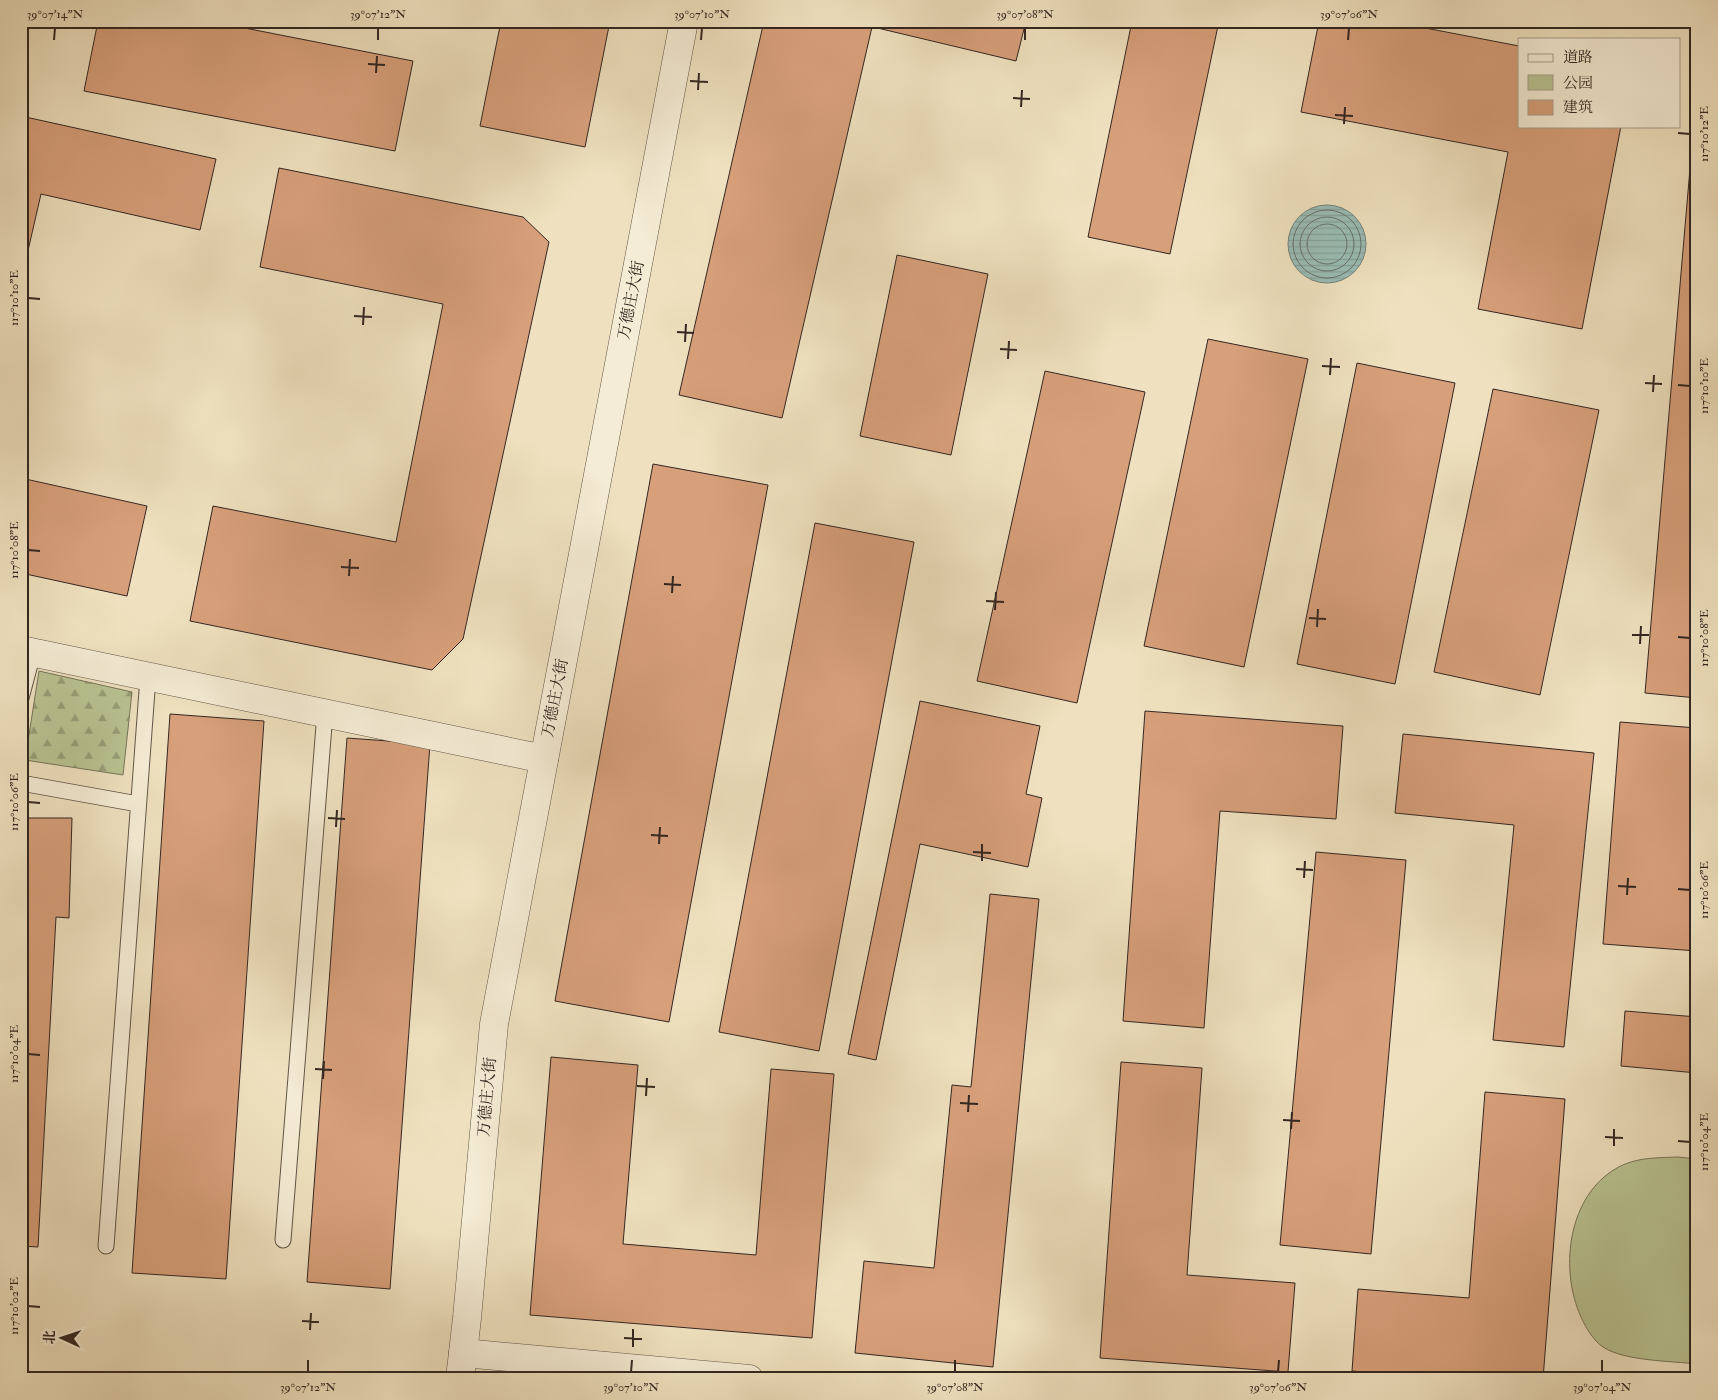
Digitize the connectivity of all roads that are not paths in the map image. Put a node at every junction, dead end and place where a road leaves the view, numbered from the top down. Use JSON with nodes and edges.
{"nodes":[{"id":1,"x":684,"y":21,"type":"edge"},
{"id":2,"x":27,"y":652,"type":"edge"},
{"id":3,"x":148,"y":677,"type":"junction"},
{"id":4,"x":21,"y":698,"type":"edge"},
{"id":5,"x":325,"y":713,"type":"junction"},
{"id":6,"x":544,"y":759,"type":"junction"},
{"id":7,"x":21,"y":783,"type":"edge"},
{"id":8,"x":138,"y":804,"type":"junction"},
{"id":9,"x":283,"y":1240,"type":"dead end"},
{"id":10,"x":106,"y":1246,"type":"dead end"},
{"id":11,"x":462,"y":1366,"type":"edge"},
{"id":12,"x":749,"y":1379,"type":"edge"}],
"edges":[{"from":1,"to":6,"type":"street","name":"万德庄大街"},
{"from":2,"to":3,"type":"street"},
{"from":2,"to":4,"type":"lane"},
{"from":3,"to":5,"type":"street"},
{"from":3,"to":8,"type":"lane"},
{"from":5,"to":6,"type":"street"},
{"from":5,"to":9,"type":"lane"},
{"from":6,"to":11,"type":"street","name":"万德庄大街"},
{"from":7,"to":8,"type":"lane"},
{"from":8,"to":10,"type":"lane"},
{"from":11,"to":12,"type":"street"}]}
